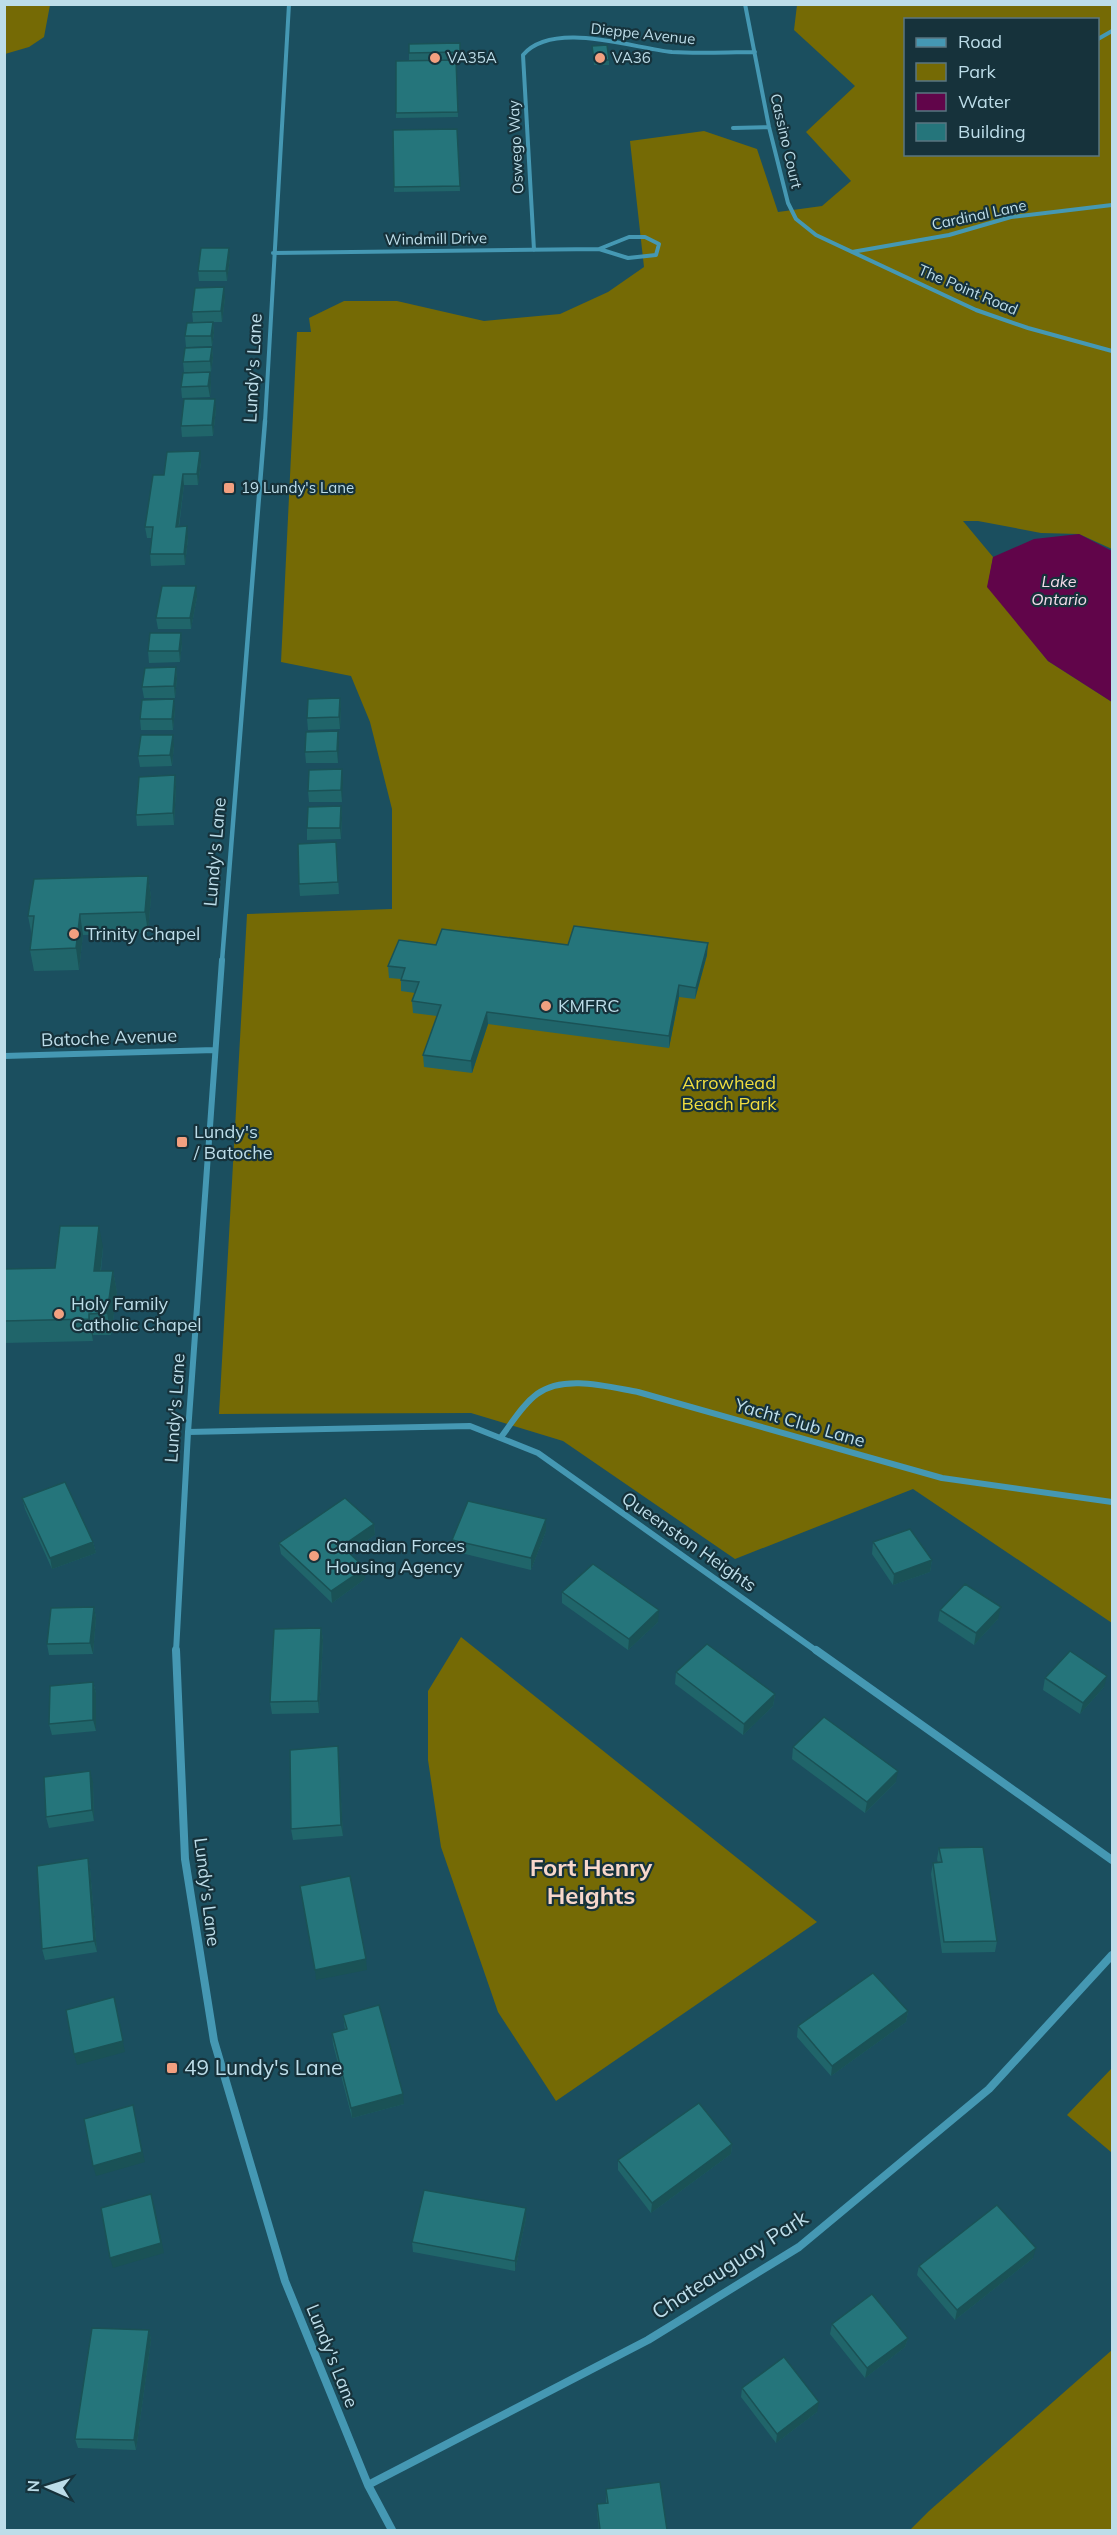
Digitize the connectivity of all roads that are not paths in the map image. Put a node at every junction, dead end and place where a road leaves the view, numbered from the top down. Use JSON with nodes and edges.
{"nodes":[{"id":1,"x":289,"y":4,"type":"edge"},
{"id":2,"x":745,"y":4,"type":"edge"},
{"id":3,"x":1113,"y":31,"type":"edge"},
{"id":4,"x":1099,"y":38,"type":"edge"},
{"id":5,"x":530,"y":45,"type":"joint"},
{"id":6,"x":755,"y":52,"type":"junction"},
{"id":7,"x":769,"y":127,"type":"junction"},
{"id":8,"x":733,"y":128,"type":"dead end"},
{"id":9,"x":1113,"y":205,"type":"edge"},
{"id":10,"x":599,"y":249,"type":"junction"},
{"id":11,"x":534,"y":250,"type":"junction"},
{"id":12,"x":852,"y":252,"type":"junction"},
{"id":13,"x":273,"y":253,"type":"junction"},
{"id":14,"x":1113,"y":351,"type":"edge"},
{"id":15,"x":215,"y":1050,"type":"junction"},
{"id":16,"x":4,"y":1056,"type":"edge"},
{"id":17,"x":188,"y":1432,"type":"junction"},
{"id":18,"x":501,"y":1437,"type":"junction"},
{"id":19,"x":1113,"y":1502,"type":"edge"},
{"id":20,"x":1113,"y":1860,"type":"edge"},
{"id":21,"x":1113,"y":1955,"type":"edge"},
{"id":22,"x":368,"y":2485,"type":"junction"},
{"id":23,"x":392,"y":2530,"type":"edge"}],
"edges":[{"from":1,"to":13,"type":"street","name":"Lundy's Lane"},
{"from":2,"to":6,"type":"street","name":"Cassino Court"},
{"from":3,"to":4,"type":"street"},
{"from":5,"to":6,"type":"street","name":"Dieppe Avenue"},
{"from":5,"to":11,"type":"street","name":"Oswego Way"},
{"from":6,"to":7,"type":"street","name":"Cassino Court"},
{"from":7,"to":8,"type":"street"},
{"from":7,"to":12,"type":"street","name":"Cassino Court"},
{"from":9,"to":12,"type":"street","name":"Cardinal Lane"},
{"from":10,"to":10,"type":"street","name":"Windmill Drive"},
{"from":10,"to":11,"type":"street","name":"Windmill Drive"},
{"from":11,"to":13,"type":"street","name":"Windmill Drive"},
{"from":12,"to":14,"type":"street","name":"The Point Road"},
{"from":13,"to":15,"type":"street","name":"Lundy's Lane"},
{"from":15,"to":16,"type":"street","name":"Batoche Avenue"},
{"from":15,"to":17,"type":"street","name":"Lundy's Lane"},
{"from":17,"to":18,"type":"street","name":"Queenston Heights"},
{"from":17,"to":22,"type":"street","name":"Lundy's Lane"},
{"from":18,"to":19,"type":"street","name":"Yacht Club Lane"},
{"from":18,"to":20,"type":"street","name":"Queenston Heights"},
{"from":21,"to":22,"type":"street","name":"Chateauguay Park"},
{"from":22,"to":23,"type":"street","name":"Lundy's Lane"}]}
